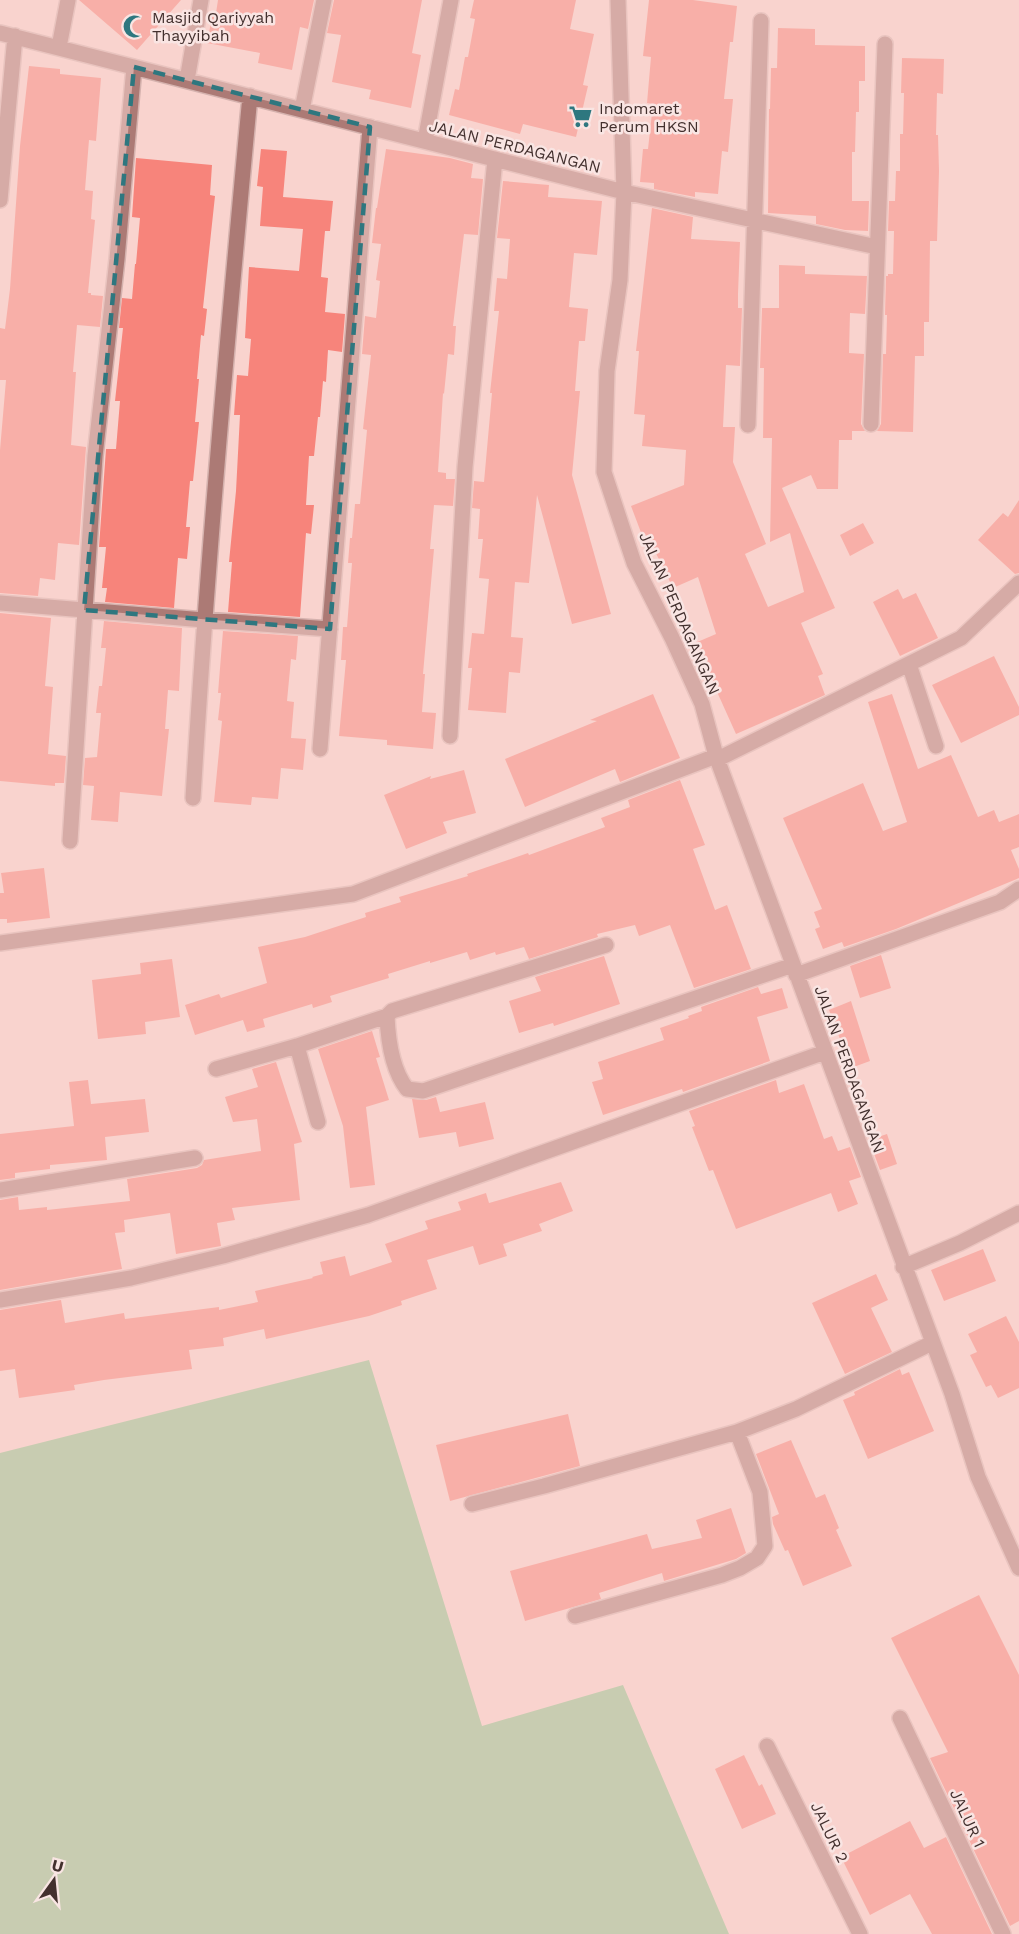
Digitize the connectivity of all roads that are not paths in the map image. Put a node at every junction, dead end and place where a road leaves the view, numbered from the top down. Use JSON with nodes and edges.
{"nodes":[{"id":1,"x":68,"y":0,"type":"edge"},
{"id":2,"x":201,"y":0,"type":"edge"},
{"id":3,"x":324,"y":0,"type":"edge"},
{"id":4,"x":451,"y":0,"type":"edge"},
{"id":5,"x":618,"y":0,"type":"edge"},
{"id":6,"x":761,"y":21,"type":"dead end"},
{"id":7,"x":8,"y":34,"type":"edge"},
{"id":8,"x":885,"y":45,"type":"dead end"},
{"id":9,"x":59,"y":47,"type":"junction"},
{"id":10,"x":134,"y":67,"type":"junction"},
{"id":11,"x":187,"y":80,"type":"junction"},
{"id":12,"x":250,"y":96,"type":"junction"},
{"id":13,"x":302,"y":110,"type":"junction"},
{"id":14,"x":370,"y":127,"type":"junction"},
{"id":15,"x":425,"y":141,"type":"junction"},
{"id":16,"x":495,"y":159,"type":"junction"},
{"id":17,"x":624,"y":192,"type":"junction"},
{"id":18,"x":0,"y":200,"type":"edge"},
{"id":19,"x":755,"y":220,"type":"junction"},
{"id":20,"x":877,"y":247,"type":"junction"},
{"id":21,"x":871,"y":424,"type":"dead end"},
{"id":22,"x":748,"y":425,"type":"dead end"},
{"id":23,"x":1019,"y":583,"type":"edge"},
{"id":24,"x":0,"y":603,"type":"edge"},
{"id":25,"x":84,"y":610,"type":"junction"},
{"id":26,"x":204,"y":620,"type":"junction"},
{"id":27,"x":330,"y":629,"type":"junction"},
{"id":28,"x":909,"y":664,"type":"junction"},
{"id":29,"x":450,"y":736,"type":"dead end"},
{"id":30,"x":936,"y":746,"type":"dead end"},
{"id":31,"x":320,"y":749,"type":"dead end"},
{"id":32,"x":717,"y":758,"type":"junction"},
{"id":33,"x":193,"y":798,"type":"dead end"},
{"id":34,"x":70,"y":842,"type":"dead end"},
{"id":35,"x":1019,"y":889,"type":"edge"},
{"id":36,"x":0,"y":943,"type":"edge"},
{"id":37,"x":606,"y":945,"type":"dead end"},
{"id":38,"x":794,"y":970,"type":"junction"},
{"id":39,"x":387,"y":1016,"type":"junction"},
{"id":40,"x":297,"y":1046,"type":"junction"},
{"id":41,"x":825,"y":1052,"type":"junction"},
{"id":42,"x":216,"y":1069,"type":"dead end"},
{"id":43,"x":318,"y":1122,"type":"dead end"},
{"id":44,"x":195,"y":1158,"type":"dead end"},
{"id":45,"x":0,"y":1190,"type":"edge"},
{"id":46,"x":1019,"y":1213,"type":"edge"},
{"id":47,"x":903,"y":1267,"type":"junction"},
{"id":48,"x":0,"y":1300,"type":"edge"},
{"id":49,"x":932,"y":1343,"type":"junction"},
{"id":50,"x":737,"y":1432,"type":"junction"},
{"id":51,"x":472,"y":1504,"type":"dead end"},
{"id":52,"x":1016,"y":1550,"type":"edge"},
{"id":53,"x":1019,"y":1568,"type":"edge"},
{"id":54,"x":575,"y":1616,"type":"dead end"},
{"id":55,"x":900,"y":1718,"type":"dead end"},
{"id":56,"x":767,"y":1746,"type":"dead end"},
{"id":57,"x":860,"y":1934,"type":"edge"},
{"id":58,"x":1003,"y":1934,"type":"edge"}],
"edges":[{"from":1,"to":9,"type":"street"},
{"from":2,"to":11,"type":"street"},
{"from":3,"to":13,"type":"street"},
{"from":4,"to":15,"type":"street"},
{"from":5,"to":17,"type":"street"},
{"from":6,"to":19,"type":"street"},
{"from":7,"to":9,"type":"street","name":"JALAN PERDAGANGAN"},
{"from":7,"to":18,"type":"street"},
{"from":8,"to":20,"type":"street"},
{"from":9,"to":10,"type":"street","name":"JALAN PERDAGANGAN"},
{"from":10,"to":11,"type":"street","name":"JALAN PERDAGANGAN"},
{"from":10,"to":25,"type":"street"},
{"from":11,"to":12,"type":"street","name":"JALAN PERDAGANGAN"},
{"from":12,"to":13,"type":"street","name":"JALAN PERDAGANGAN"},
{"from":12,"to":26,"type":"street"},
{"from":13,"to":14,"type":"street","name":"JALAN PERDAGANGAN"},
{"from":14,"to":15,"type":"street","name":"JALAN PERDAGANGAN"},
{"from":14,"to":27,"type":"street"},
{"from":15,"to":16,"type":"street","name":"JALAN PERDAGANGAN"},
{"from":16,"to":17,"type":"street","name":"JALAN PERDAGANGAN"},
{"from":16,"to":29,"type":"street"},
{"from":17,"to":19,"type":"street"},
{"from":17,"to":32,"type":"street","name":"JALAN PERDAGANGAN"},
{"from":19,"to":20,"type":"street"},
{"from":19,"to":22,"type":"street"},
{"from":20,"to":21,"type":"street"},
{"from":23,"to":28,"type":"street"},
{"from":24,"to":25,"type":"street"},
{"from":25,"to":26,"type":"street"},
{"from":25,"to":34,"type":"street"},
{"from":26,"to":27,"type":"street"},
{"from":26,"to":33,"type":"street"},
{"from":27,"to":31,"type":"street"},
{"from":28,"to":30,"type":"street"},
{"from":28,"to":32,"type":"street"},
{"from":32,"to":36,"type":"street"},
{"from":32,"to":38,"type":"street","name":"JALAN PERDAGANGAN"},
{"from":35,"to":38,"type":"street"},
{"from":37,"to":39,"type":"street"},
{"from":38,"to":39,"type":"street"},
{"from":38,"to":41,"type":"street","name":"JALAN PERDAGANGAN"},
{"from":39,"to":40,"type":"street"},
{"from":40,"to":42,"type":"street"},
{"from":40,"to":43,"type":"street"},
{"from":41,"to":47,"type":"street","name":"JALAN PERDAGANGAN"},
{"from":41,"to":48,"type":"street"},
{"from":44,"to":45,"type":"street"},
{"from":46,"to":47,"type":"street"},
{"from":47,"to":49,"type":"street","name":"JALAN PERDAGANGAN"},
{"from":49,"to":50,"type":"street"},
{"from":49,"to":52,"type":"street","name":"JALAN PERDAGANGAN"},
{"from":50,"to":51,"type":"street"},
{"from":50,"to":54,"type":"street"},
{"from":52,"to":53,"type":"street","name":"JALAN PERDAGANGAN"},
{"from":55,"to":58,"type":"street","name":"JALUR 1"},
{"from":56,"to":57,"type":"street","name":"JALUR 2"}]}
